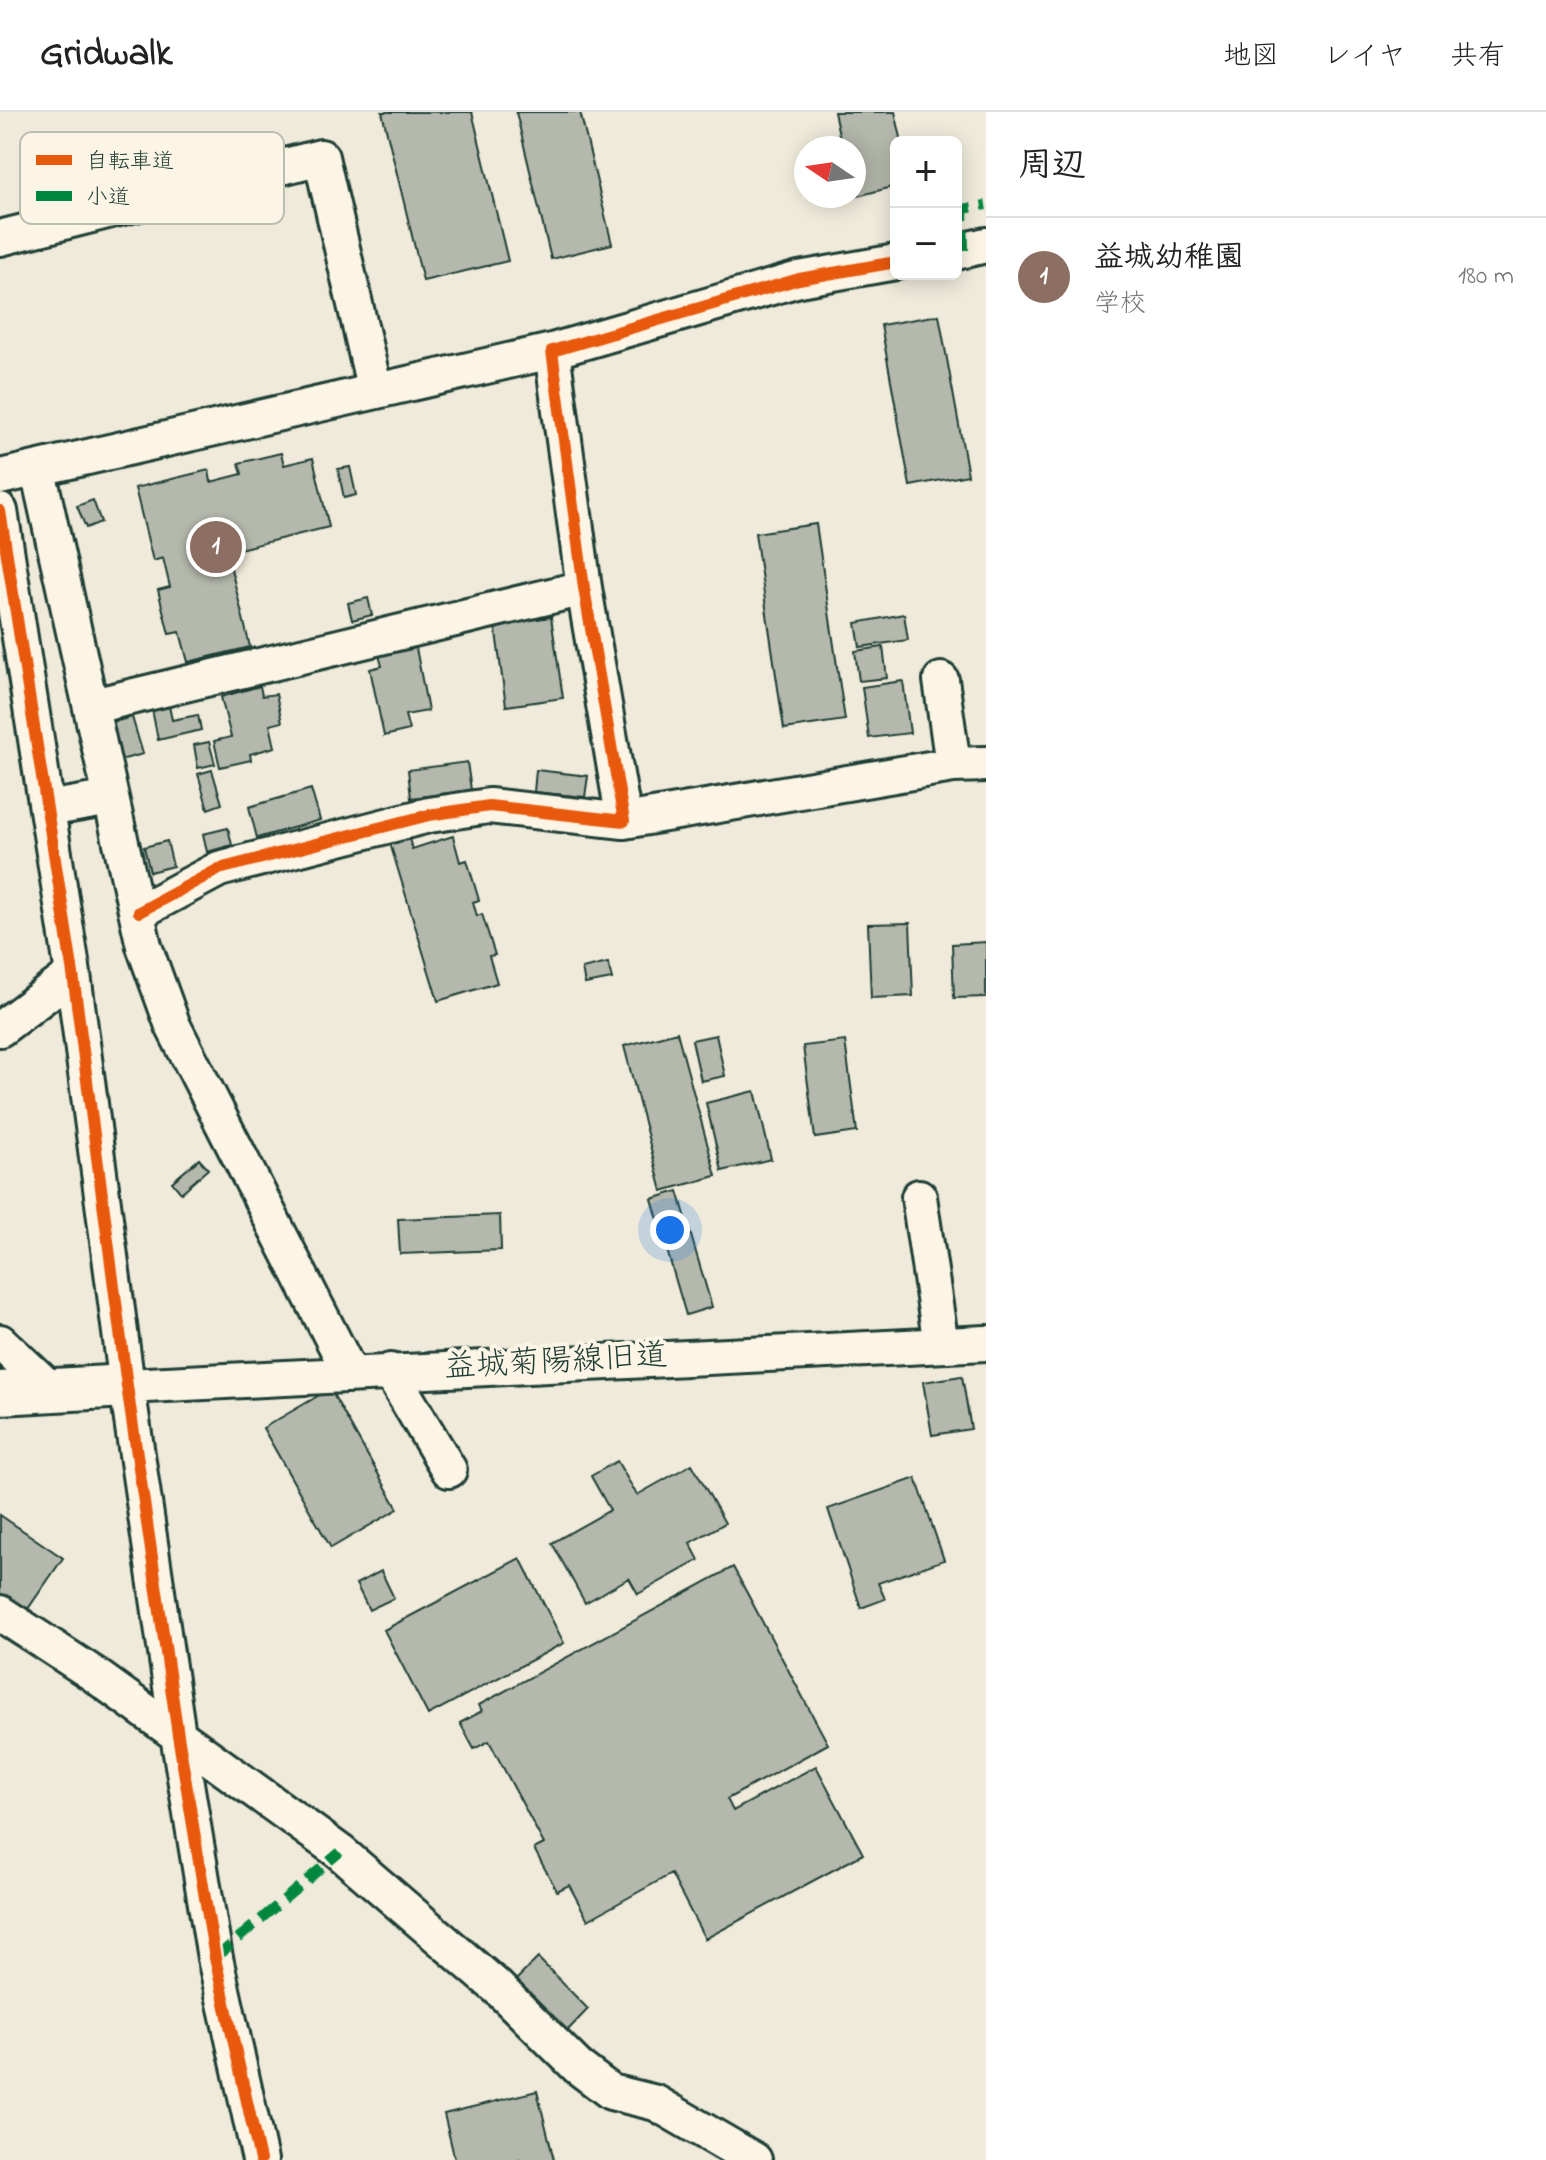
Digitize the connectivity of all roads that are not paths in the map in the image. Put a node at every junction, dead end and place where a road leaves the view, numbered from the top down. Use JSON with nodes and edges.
{"nodes":[{"id":1,"x":284,"y":166,"type":"edge"},
{"id":2,"x":55,"y":224,"type":"edge"},
{"id":3,"x":0,"y":238,"type":"edge"},
{"id":4,"x":986,"y":245,"type":"edge"},
{"id":5,"x":962,"y":251,"type":"edge"},
{"id":6,"x":890,"y":263,"type":"edge"},
{"id":7,"x":552,"y":351,"type":"junction"},
{"id":8,"x":375,"y":391,"type":"junction"},
{"id":9,"x":0,"y":477,"type":"edge"},
{"id":10,"x":42,"y":488,"type":"dead end"},
{"id":11,"x":0,"y":511,"type":"edge"},
{"id":12,"x":584,"y":588,"type":"junction"},
{"id":13,"x":941,"y":680,"type":"dead end"},
{"id":14,"x":93,"y":706,"type":"junction"},
{"id":15,"x":970,"y":765,"type":"edge"},
{"id":16,"x":111,"y":798,"type":"junction"},
{"id":17,"x":47,"y":809,"type":"junction"},
{"id":18,"x":624,"y":821,"type":"junction"},
{"id":19,"x":139,"y":912,"type":"junction"},
{"id":20,"x":73,"y":974,"type":"junction"},
{"id":21,"x":0,"y":1029,"type":"edge"},
{"id":22,"x":919,"y":1197,"type":"dead end"},
{"id":23,"x":0,"y":1342,"type":"edge"},
{"id":24,"x":986,"y":1343,"type":"edge"},
{"id":25,"x":941,"y":1345,"type":"junction"},
{"id":26,"x":390,"y":1371,"type":"junction"},
{"id":27,"x":350,"y":1373,"type":"junction"},
{"id":28,"x":127,"y":1386,"type":"junction"},
{"id":29,"x":51,"y":1390,"type":"junction"},
{"id":30,"x":0,"y":1393,"type":"edge"},
{"id":31,"x":449,"y":1470,"type":"dead end"},
{"id":32,"x":0,"y":1613,"type":"edge"},
{"id":33,"x":178,"y":1735,"type":"junction"},
{"id":34,"x":260,"y":2160,"type":"edge"},
{"id":35,"x":754,"y":2160,"type":"edge"}],
"edges":[{"from":1,"to":8,"type":"street"},
{"from":2,"to":3,"type":"street"},
{"from":4,"to":5,"type":"street"},
{"from":6,"to":7,"type":"street"},
{"from":7,"to":8,"type":"street"},
{"from":7,"to":12,"type":"street"},
{"from":8,"to":9,"type":"street"},
{"from":10,"to":14,"type":"street"},
{"from":11,"to":17,"type":"street"},
{"from":12,"to":14,"type":"street"},
{"from":12,"to":18,"type":"street"},
{"from":13,"to":15,"type":"street"},
{"from":14,"to":16,"type":"street"},
{"from":15,"to":18,"type":"street"},
{"from":16,"to":17,"type":"street"},
{"from":16,"to":19,"type":"street"},
{"from":17,"to":20,"type":"street"},
{"from":18,"to":19,"type":"street"},
{"from":19,"to":27,"type":"street"},
{"from":20,"to":21,"type":"street"},
{"from":20,"to":28,"type":"street"},
{"from":22,"to":25,"type":"street"},
{"from":23,"to":29,"type":"street"},
{"from":24,"to":25,"type":"street","name":"益城菊陽線旧道"},
{"from":25,"to":26,"type":"street","name":"益城菊陽線旧道"},
{"from":26,"to":27,"type":"street","name":"益城菊陽線旧道"},
{"from":26,"to":31,"type":"street"},
{"from":27,"to":28,"type":"street","name":"益城菊陽線旧道"},
{"from":28,"to":29,"type":"main road"},
{"from":28,"to":33,"type":"street"},
{"from":29,"to":30,"type":"main road"},
{"from":32,"to":33,"type":"street"},
{"from":33,"to":34,"type":"street"},
{"from":33,"to":35,"type":"street"}]}
